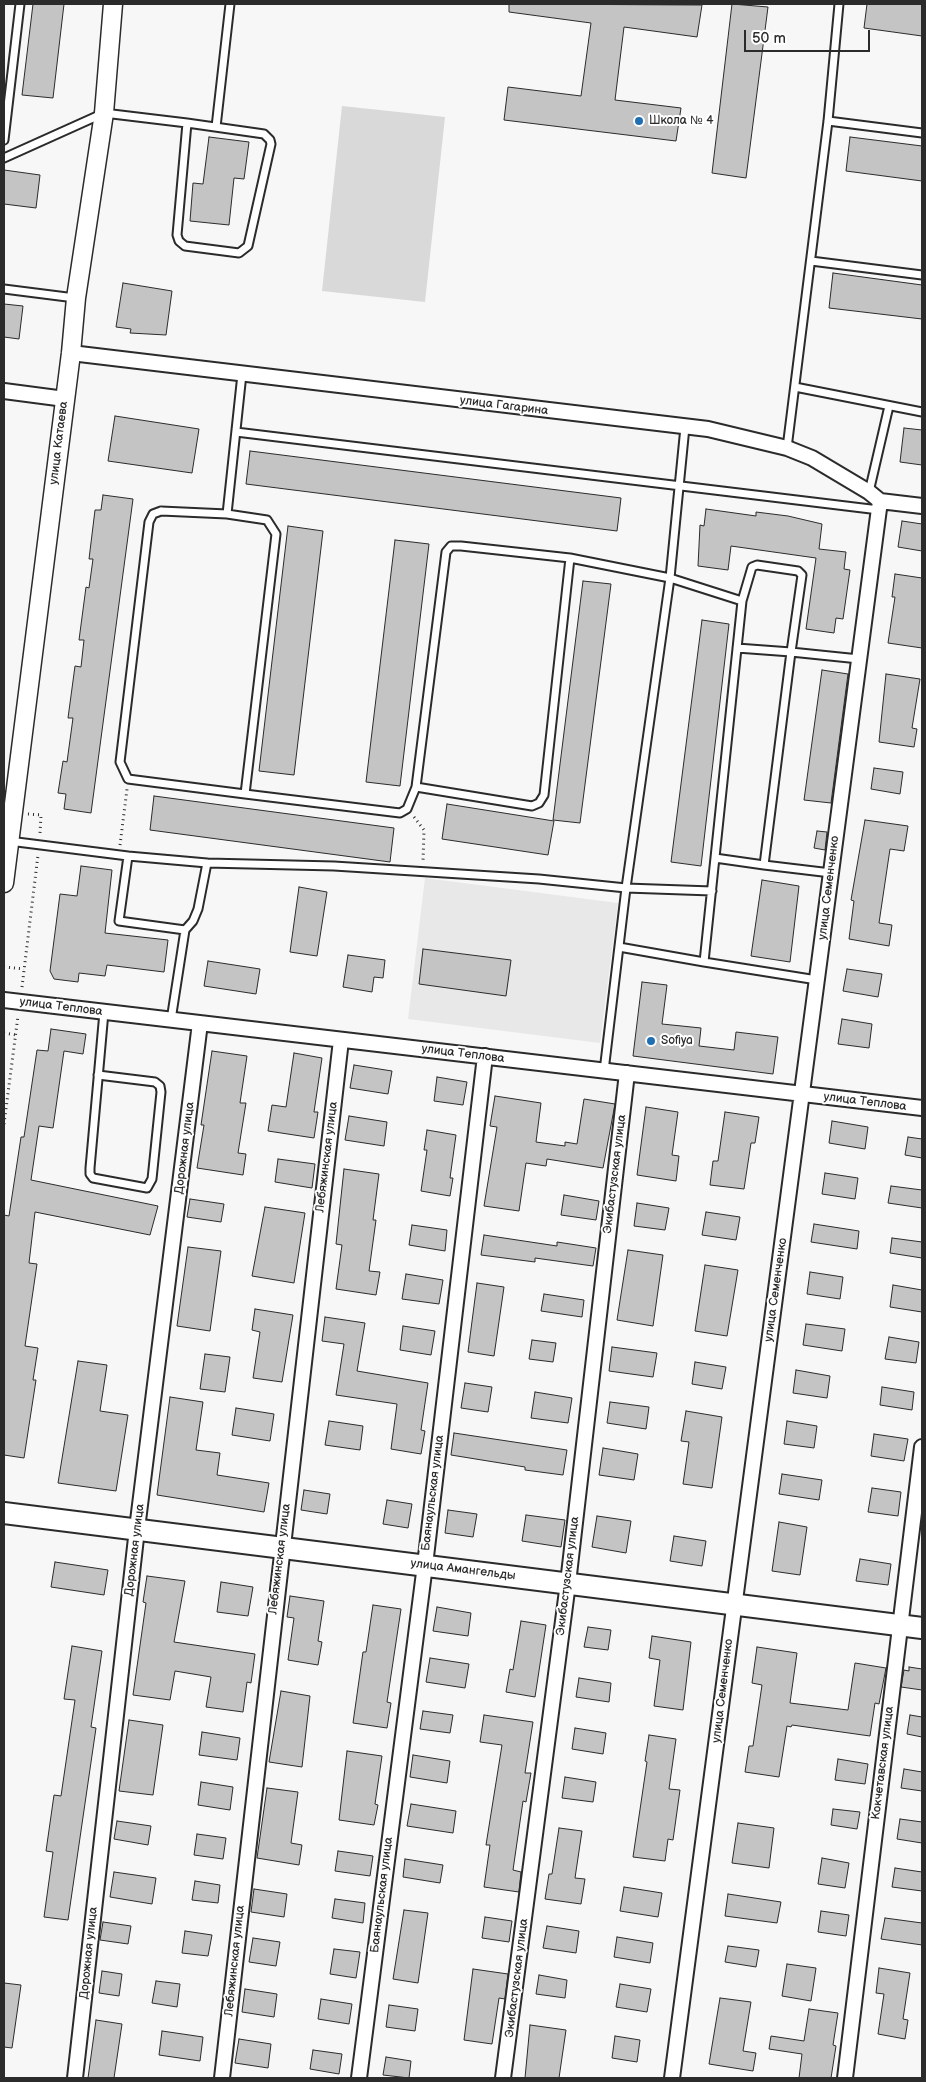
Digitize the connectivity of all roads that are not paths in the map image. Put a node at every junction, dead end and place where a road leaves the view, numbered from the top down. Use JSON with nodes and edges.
{"nodes":[{"id":1,"x":20,"y":4,"type":"edge"},
{"id":2,"x":113,"y":4,"type":"edge"},
{"id":3,"x":230,"y":4,"type":"edge"},
{"id":4,"x":839,"y":4,"type":"edge"},
{"id":5,"x":104,"y":113,"type":"junction"},
{"id":6,"x":828,"y":121,"type":"junction"},
{"id":7,"x":187,"y":123,"type":"junction"},
{"id":8,"x":216,"y":127,"type":"junction"},
{"id":9,"x":922,"y":133,"type":"edge"},
{"id":10,"x":4,"y":140,"type":"edge"},
{"id":11,"x":4,"y":158,"type":"edge"},
{"id":12,"x":811,"y":261,"type":"junction"},
{"id":13,"x":922,"y":275,"type":"edge"},
{"id":14,"x":4,"y":289,"type":"edge"},
{"id":15,"x":76,"y":298,"type":"junction"},
{"id":16,"x":71,"y":353,"type":"junction"},
{"id":17,"x":242,"y":374,"type":"junction"},
{"id":18,"x":795,"y":387,"type":"junction"},
{"id":19,"x":4,"y":391,"type":"edge"},
{"id":20,"x":65,"y":399,"type":"junction"},
{"id":21,"x":888,"y":406,"type":"junction"},
{"id":22,"x":922,"y":412,"type":"edge"},
{"id":23,"x":685,"y":427,"type":"junction"},
{"id":24,"x":236,"y":432,"type":"junction"},
{"id":25,"x":787,"y":448,"type":"junction"},
{"id":26,"x":679,"y":486,"type":"junction"},
{"id":27,"x":876,"y":501,"type":"junction"},
{"id":28,"x":922,"y":506,"type":"edge"},
{"id":29,"x":227,"y":514,"type":"junction"},
{"id":30,"x":570,"y":558,"type":"junction"},
{"id":31,"x":670,"y":578,"type":"junction"},
{"id":32,"x":742,"y":601,"type":"junction"},
{"id":33,"x":737,"y":648,"type":"junction"},
{"id":34,"x":791,"y":652,"type":"junction"},
{"id":35,"x":859,"y":658,"type":"junction"},
{"id":36,"x":416,"y":787,"type":"junction"},
{"id":37,"x":245,"y":794,"type":"junction"},
{"id":38,"x":9,"y":841,"type":"junction"},
{"id":39,"x":128,"y":856,"type":"junction"},
{"id":40,"x":715,"y":858,"type":"junction"},
{"id":41,"x":207,"y":863,"type":"junction"},
{"id":42,"x":764,"y":864,"type":"junction"},
{"id":43,"x":831,"y":873,"type":"junction"},
{"id":44,"x":4,"y":883,"type":"edge"},
{"id":45,"x":626,"y":888,"type":"junction"},
{"id":46,"x":712,"y":891,"type":"junction"},
{"id":47,"x":185,"y":930,"type":"junction"},
{"id":48,"x":619,"y":947,"type":"junction"},
{"id":49,"x":704,"y":962,"type":"junction"},
{"id":50,"x":817,"y":980,"type":"junction"},
{"id":51,"x":4,"y":1000,"type":"edge"},
{"id":52,"x":104,"y":1012,"type":"junction"},
{"id":53,"x":171,"y":1020,"type":"junction"},
{"id":54,"x":200,"y":1023,"type":"junction"},
{"id":55,"x":341,"y":1040,"type":"junction"},
{"id":56,"x":485,"y":1056,"type":"junction"},
{"id":57,"x":604,"y":1071,"type":"junction"},
{"id":58,"x":627,"y":1073,"type":"junction"},
{"id":59,"x":98,"y":1075,"type":"junction"},
{"id":60,"x":802,"y":1094,"type":"junction"},
{"id":61,"x":922,"y":1108,"type":"edge"},
{"id":62,"x":922,"y":1447,"type":"edge"},
{"id":63,"x":4,"y":1513,"type":"edge"},
{"id":64,"x":137,"y":1529,"type":"junction"},
{"id":65,"x":282,"y":1547,"type":"junction"},
{"id":66,"x":425,"y":1565,"type":"junction"},
{"id":67,"x":568,"y":1584,"type":"junction"},
{"id":68,"x":734,"y":1604,"type":"junction"},
{"id":69,"x":899,"y":1625,"type":"junction"},
{"id":70,"x":922,"y":1628,"type":"edge"},
{"id":71,"x":75,"y":2078,"type":"edge"},
{"id":72,"x":222,"y":2078,"type":"edge"},
{"id":73,"x":359,"y":2078,"type":"edge"},
{"id":74,"x":504,"y":2078,"type":"edge"},
{"id":75,"x":672,"y":2078,"type":"edge"},
{"id":76,"x":845,"y":2078,"type":"edge"}],
"edges":[{"from":1,"to":10,"type":"lane"},
{"from":2,"to":5,"type":"street","name":"улица Катаева"},
{"from":3,"to":8,"type":"lane"},
{"from":4,"to":6,"type":"lane"},
{"from":5,"to":7,"type":"lane"},
{"from":5,"to":11,"type":"lane"},
{"from":5,"to":15,"type":"street","name":"улица Катаева"},
{"from":6,"to":9,"type":"lane"},
{"from":6,"to":12,"type":"lane"},
{"from":7,"to":8,"type":"lane"},
{"from":7,"to":8,"type":"lane"},
{"from":12,"to":13,"type":"lane"},
{"from":12,"to":18,"type":"lane"},
{"from":14,"to":15,"type":"lane"},
{"from":15,"to":16,"type":"street","name":"улица Катаева"},
{"from":16,"to":17,"type":"street","name":"улица Гагарина"},
{"from":16,"to":20,"type":"street","name":"улица Катаева"},
{"from":17,"to":23,"type":"street","name":"улица Гагарина"},
{"from":17,"to":24,"type":"lane"},
{"from":18,"to":21,"type":"lane"},
{"from":18,"to":25,"type":"lane"},
{"from":19,"to":20,"type":"street"},
{"from":20,"to":38,"type":"street","name":"улица Катаева"},
{"from":21,"to":22,"type":"lane"},
{"from":21,"to":27,"type":"lane"},
{"from":23,"to":25,"type":"street","name":"улица Гагарина"},
{"from":23,"to":26,"type":"lane"},
{"from":24,"to":26,"type":"lane"},
{"from":24,"to":29,"type":"lane"},
{"from":25,"to":27,"type":"street","name":"улица Гагарина"},
{"from":26,"to":27,"type":"lane"},
{"from":26,"to":31,"type":"lane"},
{"from":27,"to":28,"type":"street","name":"улица Гагарина"},
{"from":27,"to":35,"type":"street","name":"улица Семенченко"},
{"from":29,"to":37,"type":"lane"},
{"from":29,"to":37,"type":"lane"},
{"from":30,"to":31,"type":"lane"},
{"from":30,"to":36,"type":"lane"},
{"from":30,"to":36,"type":"lane"},
{"from":31,"to":32,"type":"lane"},
{"from":31,"to":45,"type":"lane"},
{"from":32,"to":33,"type":"lane"},
{"from":32,"to":34,"type":"lane"},
{"from":33,"to":34,"type":"lane"},
{"from":33,"to":40,"type":"lane"},
{"from":34,"to":35,"type":"lane"},
{"from":34,"to":42,"type":"lane"},
{"from":35,"to":43,"type":"street","name":"улица Семенченко"},
{"from":36,"to":37,"type":"lane"},
{"from":38,"to":39,"type":"lane"},
{"from":38,"to":44,"type":"street","name":"улица Катаева"},
{"from":39,"to":41,"type":"lane"},
{"from":39,"to":47,"type":"lane"},
{"from":40,"to":42,"type":"lane"},
{"from":40,"to":46,"type":"lane"},
{"from":41,"to":45,"type":"lane"},
{"from":41,"to":47,"type":"lane"},
{"from":42,"to":43,"type":"lane"},
{"from":43,"to":50,"type":"street","name":"улица Семенченко"},
{"from":45,"to":46,"type":"lane"},
{"from":45,"to":48,"type":"lane"},
{"from":46,"to":49,"type":"lane"},
{"from":47,"to":53,"type":"lane"},
{"from":48,"to":49,"type":"lane"},
{"from":48,"to":57,"type":"lane"},
{"from":49,"to":50,"type":"lane"},
{"from":50,"to":60,"type":"street","name":"улица Семенченко"},
{"from":51,"to":52,"type":"street","name":"улица Теплова"},
{"from":52,"to":53,"type":"street","name":"улица Теплова"},
{"from":52,"to":59,"type":"lane"},
{"from":53,"to":54,"type":"street","name":"улица Теплова"},
{"from":54,"to":55,"type":"street","name":"улица Теплова"},
{"from":54,"to":64,"type":"street","name":"Дорожная улица"},
{"from":55,"to":56,"type":"street","name":"улица Теплова"},
{"from":55,"to":65,"type":"street","name":"Лебяжинская улица"},
{"from":56,"to":57,"type":"street","name":"улица Теплова"},
{"from":56,"to":66,"type":"street","name":"Баянаульская улица"},
{"from":57,"to":58,"type":"street","name":"улица Теплова"},
{"from":58,"to":60,"type":"street","name":"улица Теплова"},
{"from":58,"to":67,"type":"street","name":"Экибастузская улица"},
{"from":59,"to":59,"type":"lane"},
{"from":60,"to":61,"type":"street","name":"улица Теплова"},
{"from":60,"to":68,"type":"street","name":"улица Семенченко"},
{"from":62,"to":69,"type":"street","name":"Кокчетавская улица"},
{"from":63,"to":64,"type":"main road","name":"улица Амангельды"},
{"from":64,"to":65,"type":"main road","name":"улица Амангельды"},
{"from":64,"to":71,"type":"street","name":"Дорожная улица"},
{"from":65,"to":66,"type":"main road","name":"улица Амангельды"},
{"from":65,"to":72,"type":"street","name":"Лебяжинская улица"},
{"from":66,"to":67,"type":"main road","name":"улица Амангельды"},
{"from":66,"to":73,"type":"street","name":"Баянаульская улица"},
{"from":67,"to":68,"type":"main road","name":"улица Амангельды"},
{"from":67,"to":74,"type":"street","name":"Экибастузская улица"},
{"from":68,"to":69,"type":"main road","name":"улица Амангельды"},
{"from":68,"to":75,"type":"street","name":"улица Семенченко"},
{"from":69,"to":70,"type":"main road","name":"улица Амангельды"},
{"from":69,"to":76,"type":"street","name":"Кокчетавская улица"}]}
